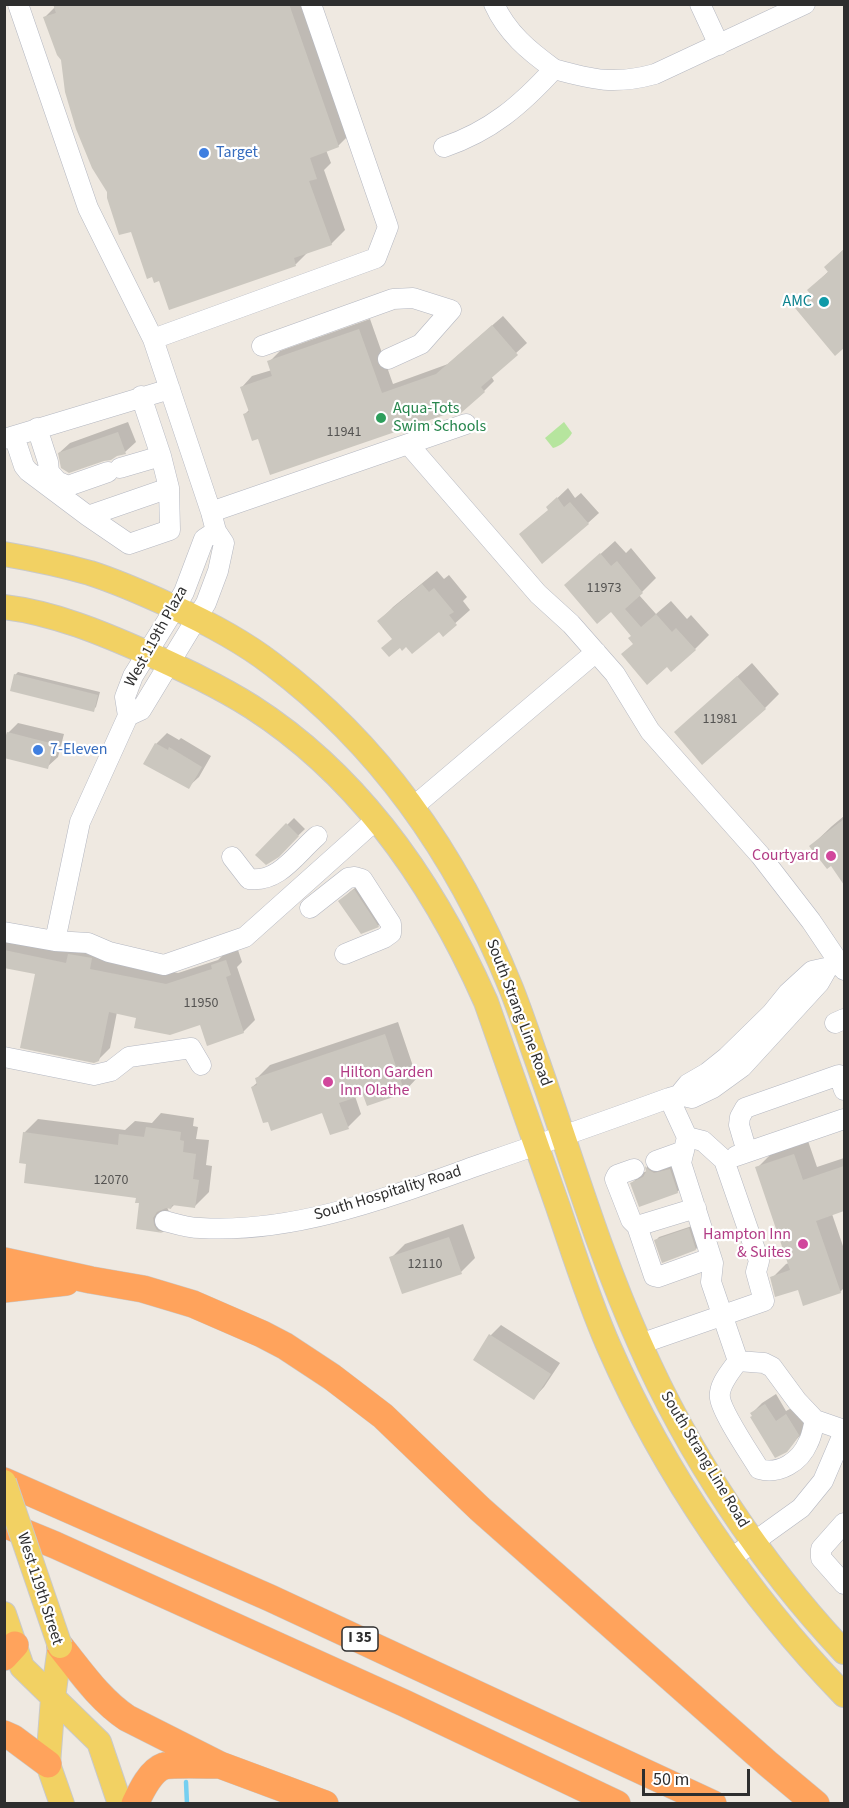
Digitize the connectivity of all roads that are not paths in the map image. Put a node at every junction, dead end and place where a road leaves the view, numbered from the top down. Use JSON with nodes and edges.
{"nodes":[{"id":1,"x":18,"y":4,"type":"edge"},
{"id":2,"x":311,"y":4,"type":"edge"},
{"id":3,"x":494,"y":4,"type":"edge"},
{"id":4,"x":700,"y":4,"type":"edge"},
{"id":5,"x":805,"y":4,"type":"edge"},
{"id":6,"x":718,"y":45,"type":"junction"},
{"id":7,"x":554,"y":69,"type":"junction"},
{"id":8,"x":444,"y":147,"type":"dead end"},
{"id":9,"x":153,"y":339,"type":"junction"},
{"id":10,"x":262,"y":346,"type":"dead end"},
{"id":11,"x":388,"y":360,"type":"dead end"},
{"id":12,"x":170,"y":388,"type":"junction"},
{"id":13,"x":141,"y":396,"type":"junction"},
{"id":14,"x":466,"y":424,"type":"dead end"},
{"id":15,"x":20,"y":434,"type":"edge"},
{"id":16,"x":410,"y":445,"type":"junction"},
{"id":17,"x":161,"y":456,"type":"junction"},
{"id":18,"x":169,"y":488,"type":"junction"},
{"id":19,"x":212,"y":512,"type":"junction"},
{"id":20,"x":88,"y":516,"type":"junction"},
{"id":21,"x":4,"y":554,"type":"edge"},
{"id":22,"x":4,"y":607,"type":"edge"},
{"id":23,"x":186,"y":613,"type":"junction"},
{"id":24,"x":596,"y":652,"type":"junction"},
{"id":25,"x":147,"y":653,"type":"junction"},
{"id":26,"x":169,"y":663,"type":"junction"},
{"id":27,"x":128,"y":716,"type":"junction"},
{"id":28,"x":413,"y":807,"type":"junction"},
{"id":29,"x":377,"y":819,"type":"junction"},
{"id":30,"x":313,"y":840,"type":"dead end"},
{"id":31,"x":232,"y":857,"type":"dead end"},
{"id":32,"x":310,"y":908,"type":"dead end"},
{"id":33,"x":4,"y":932,"type":"edge"},
{"id":34,"x":55,"y":941,"type":"junction"},
{"id":35,"x":345,"y":954,"type":"dead end"},
{"id":36,"x":839,"y":965,"type":"edge"},
{"id":37,"x":4,"y":1057,"type":"edge"},
{"id":38,"x":201,"y":1065,"type":"dead end"},
{"id":39,"x":844,"y":1090,"type":"edge"},
{"id":40,"x":674,"y":1097,"type":"junction"},
{"id":41,"x":844,"y":1119,"type":"edge"},
{"id":42,"x":564,"y":1136,"type":"junction"},
{"id":43,"x":685,"y":1144,"type":"junction"},
{"id":44,"x":536,"y":1146,"type":"junction"},
{"id":45,"x":747,"y":1152,"type":"junction"},
{"id":46,"x":724,"y":1160,"type":"junction"},
{"id":47,"x":656,"y":1161,"type":"dead end"},
{"id":48,"x":634,"y":1169,"type":"dead end"},
{"id":49,"x":696,"y":1208,"type":"junction"},
{"id":50,"x":165,"y":1221,"type":"dead end"},
{"id":51,"x":637,"y":1226,"type":"junction"},
{"id":52,"x":711,"y":1258,"type":"junction"},
{"id":53,"x":4,"y":1261,"type":"edge"},
{"id":54,"x":91,"y":1280,"type":"junction"},
{"id":55,"x":4,"y":1289,"type":"edge"},
{"id":56,"x":722,"y":1316,"type":"junction"},
{"id":57,"x":640,"y":1344,"type":"junction"},
{"id":58,"x":738,"y":1361,"type":"junction"},
{"id":59,"x":815,"y":1420,"type":"junction"},
{"id":60,"x":844,"y":1431,"type":"edge"},
{"id":61,"x":4,"y":1482,"type":"edge"},
{"id":62,"x":844,"y":1523,"type":"edge"},
{"id":63,"x":4,"y":1524,"type":"edge"},
{"id":64,"x":753,"y":1541,"type":"junction"},
{"id":65,"x":730,"y":1559,"type":"junction"},
{"id":66,"x":844,"y":1584,"type":"edge"},
{"id":67,"x":4,"y":1614,"type":"edge"},
{"id":68,"x":60,"y":1646,"type":"junction"},
{"id":69,"x":844,"y":1653,"type":"edge"},
{"id":70,"x":14,"y":1656,"type":"edge"},
{"id":71,"x":844,"y":1695,"type":"edge"},
{"id":72,"x":53,"y":1698,"type":"junction"},
{"id":73,"x":4,"y":1734,"type":"edge"},
{"id":74,"x":48,"y":1764,"type":"junction"},
{"id":75,"x":220,"y":1765,"type":"junction"},
{"id":76,"x":60,"y":1798,"type":"edge"},
{"id":77,"x":120,"y":1803,"type":"edge"},
{"id":78,"x":135,"y":1803,"type":"edge"},
{"id":79,"x":325,"y":1803,"type":"edge"},
{"id":80,"x":617,"y":1803,"type":"edge"},
{"id":81,"x":713,"y":1803,"type":"edge"},
{"id":82,"x":816,"y":1803,"type":"edge"}],
"edges":[{"from":1,"to":9,"type":"street","name":"West 119th Plaza"},
{"from":2,"to":9,"type":"street"},
{"from":3,"to":7,"type":"street"},
{"from":4,"to":6,"type":"street"},
{"from":5,"to":6,"type":"street"},
{"from":6,"to":7,"type":"street"},
{"from":7,"to":8,"type":"street"},
{"from":9,"to":12,"type":"street","name":"West 119th Plaza"},
{"from":10,"to":11,"type":"street"},
{"from":12,"to":13,"type":"street"},
{"from":12,"to":19,"type":"street","name":"West 119th Plaza"},
{"from":13,"to":15,"type":"street"},
{"from":13,"to":17,"type":"street"},
{"from":14,"to":16,"type":"street"},
{"from":15,"to":17,"type":"street"},
{"from":15,"to":20,"type":"street"},
{"from":16,"to":19,"type":"street"},
{"from":16,"to":24,"type":"street"},
{"from":17,"to":18,"type":"street"},
{"from":18,"to":20,"type":"street"},
{"from":18,"to":20,"type":"street"},
{"from":19,"to":23,"type":"street","name":"West 119th Plaza"},
{"from":21,"to":23,"type":"main road","name":"South Strang Line Road"},
{"from":22,"to":25,"type":"main road","name":"South Strang Line Road"},
{"from":23,"to":25,"type":"street","name":"West 119th Plaza"},
{"from":23,"to":26,"type":"street","name":"West 119th Plaza"},
{"from":23,"to":28,"type":"main road","name":"South Strang Line Road"},
{"from":24,"to":28,"type":"street"},
{"from":24,"to":36,"type":"street"},
{"from":25,"to":26,"type":"main road","name":"South Strang Line Road"},
{"from":25,"to":27,"type":"street","name":"West 119th Plaza"},
{"from":26,"to":27,"type":"street","name":"West 119th Plaza"},
{"from":26,"to":29,"type":"main road","name":"South Strang Line Road"},
{"from":27,"to":34,"type":"street","name":"West 119th Plaza"},
{"from":28,"to":42,"type":"main road","name":"South Strang Line Road"},
{"from":29,"to":34,"type":"street"},
{"from":29,"to":44,"type":"main road","name":"South Strang Line Road"},
{"from":30,"to":31,"type":"street"},
{"from":32,"to":35,"type":"street"},
{"from":33,"to":34,"type":"street"},
{"from":36,"to":40,"type":"street","name":"South Hospitality Road"},
{"from":37,"to":38,"type":"street"},
{"from":39,"to":45,"type":"street"},
{"from":40,"to":42,"type":"street","name":"South Hospitality Road"},
{"from":40,"to":43,"type":"street"},
{"from":41,"to":45,"type":"street"},
{"from":42,"to":44,"type":"street","name":"South Hospitality Road"},
{"from":42,"to":57,"type":"main road","name":"South Strang Line Road"},
{"from":43,"to":46,"type":"street"},
{"from":43,"to":47,"type":"street"},
{"from":43,"to":49,"type":"street"},
{"from":44,"to":50,"type":"street","name":"South Hospitality Road"},
{"from":44,"to":65,"type":"main road","name":"South Strang Line Road"},
{"from":45,"to":46,"type":"street"},
{"from":46,"to":56,"type":"street"},
{"from":48,"to":51,"type":"street"},
{"from":49,"to":51,"type":"street"},
{"from":49,"to":52,"type":"street"},
{"from":51,"to":52,"type":"street"},
{"from":52,"to":56,"type":"street"},
{"from":53,"to":54,"type":"highway"},
{"from":54,"to":55,"type":"highway"},
{"from":54,"to":82,"type":"highway"},
{"from":56,"to":57,"type":"street"},
{"from":56,"to":58,"type":"street"},
{"from":57,"to":64,"type":"main road","name":"South Strang Line Road"},
{"from":58,"to":59,"type":"street"},
{"from":58,"to":59,"type":"street"},
{"from":59,"to":60,"type":"street"},
{"from":60,"to":64,"type":"street"},
{"from":61,"to":68,"type":"main road","name":"West 119th Street","bridge":true},
{"from":61,"to":81,"type":"highway","number":"I 35"},
{"from":62,"to":66,"type":"street"},
{"from":63,"to":80,"type":"highway","number":"I 35"},
{"from":64,"to":65,"type":"street"},
{"from":64,"to":69,"type":"main road","name":"South Strang Line Road"},
{"from":65,"to":71,"type":"main road","name":"South Strang Line Road"},
{"from":67,"to":70,"type":"main road"},
{"from":68,"to":72,"type":"main road","name":"West 119th Street"},
{"from":68,"to":75,"type":"highway"},
{"from":70,"to":72,"type":"main road"},
{"from":72,"to":74,"type":"main road","name":"West 119th Street"},
{"from":72,"to":77,"type":"main road"},
{"from":73,"to":74,"type":"highway"},
{"from":74,"to":76,"type":"main road","name":"West 119th Street"},
{"from":75,"to":78,"type":"highway"},
{"from":75,"to":79,"type":"highway"}]}
